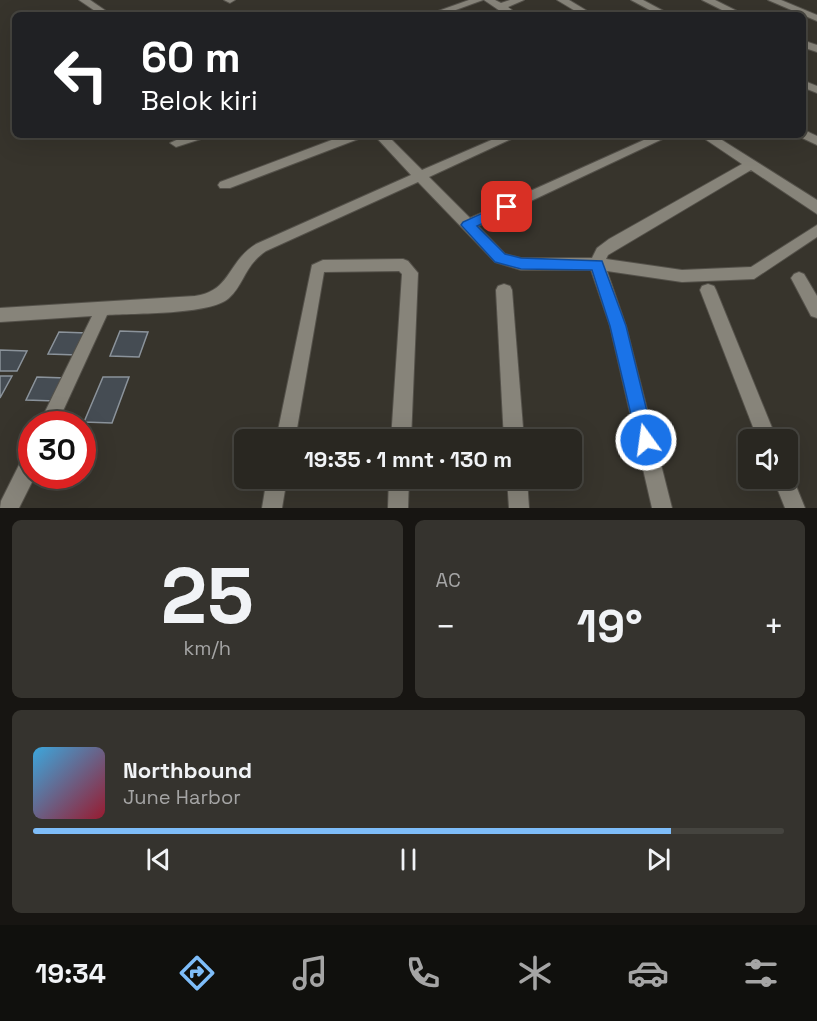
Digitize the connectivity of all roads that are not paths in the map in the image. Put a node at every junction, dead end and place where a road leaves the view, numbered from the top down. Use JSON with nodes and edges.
{"nodes":[{"id":1,"x":84,"y":0,"type":"edge"},
{"id":2,"x":478,"y":0,"type":"edge"},
{"id":3,"x":489,"y":0,"type":"edge"},
{"id":4,"x":519,"y":0,"type":"edge"},
{"id":5,"x":562,"y":0,"type":"edge"},
{"id":6,"x":636,"y":0,"type":"edge"},
{"id":7,"x":707,"y":0,"type":"edge"},
{"id":8,"x":773,"y":0,"type":"edge"},
{"id":9,"x":500,"y":7,"type":"junction"},
{"id":10,"x":102,"y":12,"type":"edge"},
{"id":11,"x":441,"y":12,"type":"edge"},
{"id":12,"x":508,"y":12,"type":"edge"},
{"id":13,"x":584,"y":12,"type":"edge"},
{"id":14,"x":660,"y":12,"type":"edge"},
{"id":15,"x":733,"y":12,"type":"edge"},
{"id":16,"x":802,"y":12,"type":"edge"},
{"id":17,"x":191,"y":138,"type":"edge"},
{"id":18,"x":349,"y":138,"type":"edge"},
{"id":19,"x":383,"y":138,"type":"edge"},
{"id":20,"x":507,"y":138,"type":"edge"},
{"id":21,"x":658,"y":138,"type":"edge"},
{"id":22,"x":711,"y":138,"type":"edge"},
{"id":23,"x":176,"y":143,"type":"dead end"},
{"id":24,"x":752,"y":164,"type":"junction"},
{"id":25,"x":420,"y":175,"type":"junction"},
{"id":26,"x":225,"y":185,"type":"dead end"},
{"id":27,"x":817,"y":209,"type":"edge"},
{"id":28,"x":468,"y":225,"type":"junction"},
{"id":29,"x":817,"y":230,"type":"edge"},
{"id":30,"x":597,"y":264,"type":"junction"},
{"id":31,"x":799,"y":278,"type":"dead end"},
{"id":32,"x":708,"y":290,"type":"dead end"},
{"id":33,"x":504,"y":291,"type":"dead end"},
{"id":34,"x":817,"y":312,"type":"edge"},
{"id":35,"x":0,"y":315,"type":"edge"},
{"id":36,"x":100,"y":317,"type":"dead end"},
{"id":37,"x":54,"y":411,"type":"edge"},
{"id":38,"x":287,"y":429,"type":"edge"},
{"id":39,"x":403,"y":429,"type":"edge"},
{"id":40,"x":513,"y":429,"type":"edge"},
{"id":41,"x":764,"y":429,"type":"edge"},
{"id":42,"x":18,"y":488,"type":"edge"},
{"id":43,"x":275,"y":489,"type":"edge"},
{"id":44,"x":399,"y":489,"type":"edge"},
{"id":45,"x":518,"y":489,"type":"edge"},
{"id":46,"x":787,"y":489,"type":"edge"},
{"id":47,"x":8,"y":508,"type":"edge"},
{"id":48,"x":272,"y":508,"type":"edge"},
{"id":49,"x":398,"y":508,"type":"edge"},
{"id":50,"x":519,"y":508,"type":"edge"},
{"id":51,"x":662,"y":508,"type":"edge"},
{"id":52,"x":795,"y":508,"type":"edge"}],
"edges":[{"from":1,"to":10,"type":"street"},
{"from":2,"to":11,"type":"street"},
{"from":3,"to":9,"type":"street"},
{"from":4,"to":9,"type":"street"},
{"from":5,"to":13,"type":"street"},
{"from":6,"to":14,"type":"street"},
{"from":7,"to":15,"type":"street"},
{"from":8,"to":16,"type":"street"},
{"from":9,"to":12,"type":"street"},
{"from":17,"to":23,"type":"street"},
{"from":18,"to":26,"type":"street"},
{"from":19,"to":25,"type":"street"},
{"from":20,"to":25,"type":"street"},
{"from":21,"to":28,"type":"street"},
{"from":22,"to":24,"type":"street"},
{"from":24,"to":27,"type":"street"},
{"from":24,"to":30,"type":"street"},
{"from":25,"to":28,"type":"street"},
{"from":25,"to":35,"type":"street"},
{"from":28,"to":30,"type":"street"},
{"from":29,"to":30,"type":"street"},
{"from":30,"to":51,"type":"street"},
{"from":31,"to":34,"type":"street"},
{"from":32,"to":41,"type":"street"},
{"from":33,"to":40,"type":"street"},
{"from":36,"to":37,"type":"street"},
{"from":38,"to":39,"type":"street"},
{"from":42,"to":47,"type":"street"},
{"from":43,"to":48,"type":"street"},
{"from":44,"to":49,"type":"street"},
{"from":45,"to":50,"type":"street"},
{"from":46,"to":52,"type":"street"}]}
